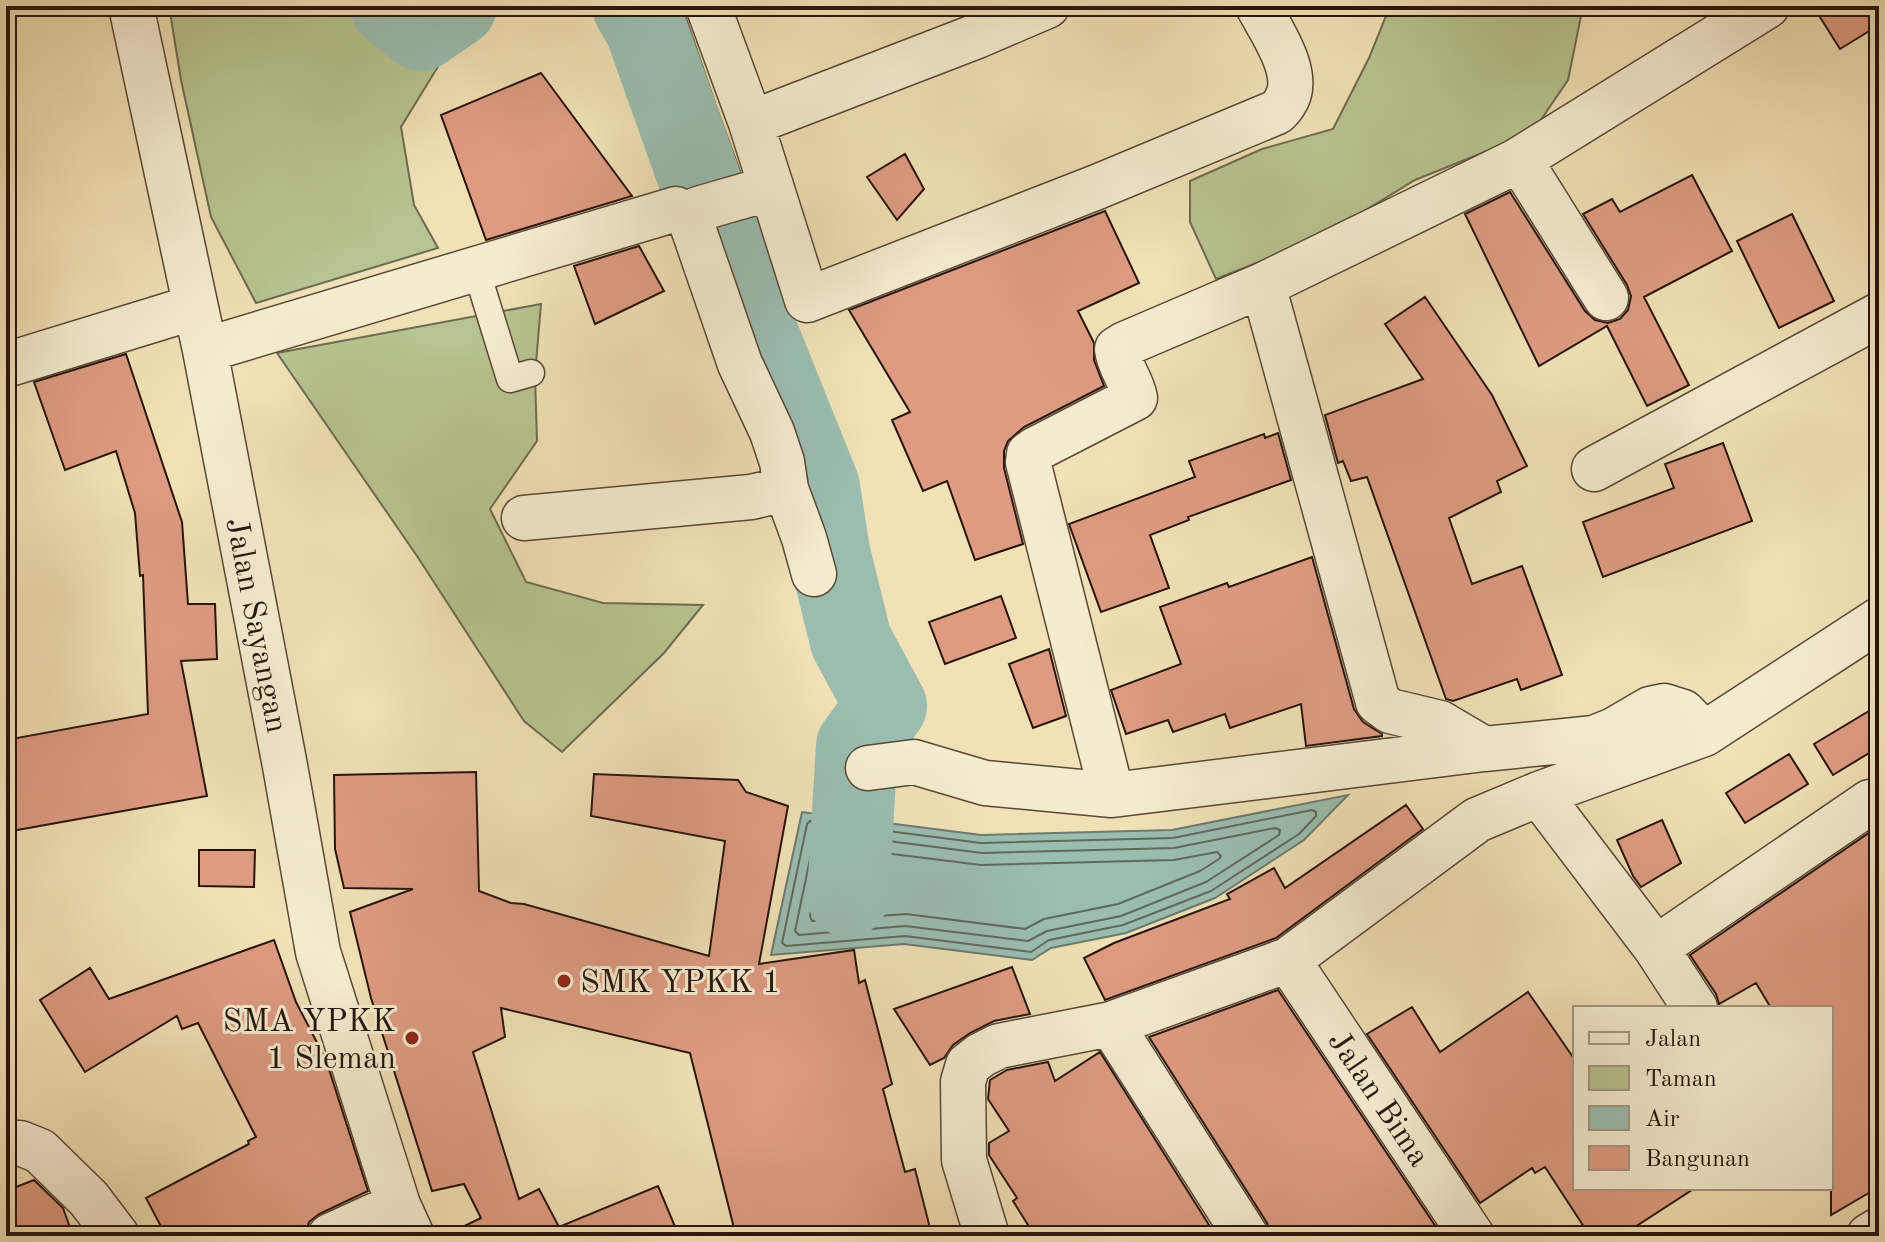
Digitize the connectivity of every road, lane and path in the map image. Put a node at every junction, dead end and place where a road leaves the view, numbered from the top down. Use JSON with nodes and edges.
{"nodes":[{"id":1,"x":131,"y":6,"type":"edge"},
{"id":2,"x":708,"y":6,"type":"edge"},
{"id":3,"x":1047,"y":6,"type":"edge"},
{"id":4,"x":1258,"y":6,"type":"edge"},
{"id":5,"x":1767,"y":6,"type":"edge"},
{"id":6,"x":751,"y":123,"type":"junction"},
{"id":7,"x":1517,"y":161,"type":"junction"},
{"id":8,"x":771,"y":188,"type":"junction"},
{"id":9,"x":703,"y":209,"type":"junction"},
{"id":10,"x":476,"y":269,"type":"junction"},
{"id":11,"x":1263,"y":285,"type":"junction"},
{"id":12,"x":1606,"y":298,"type":"dead end"},
{"id":13,"x":195,"y":307,"type":"junction"},
{"id":14,"x":1879,"y":315,"type":"edge"},
{"id":15,"x":205,"y":350,"type":"junction"},
{"id":16,"x":6,"y":365,"type":"edge"},
{"id":17,"x":531,"y":373,"type":"dead end"},
{"id":18,"x":1594,"y":469,"type":"dead end"},
{"id":19,"x":786,"y":489,"type":"junction"},
{"id":20,"x":524,"y":518,"type":"dead end"},
{"id":21,"x":814,"y":574,"type":"dead end"},
{"id":22,"x":1879,"y":620,"type":"edge"},
{"id":23,"x":1704,"y":734,"type":"junction"},
{"id":24,"x":1484,"y":749,"type":"junction"},
{"id":25,"x":868,"y":768,"type":"dead end"},
{"id":26,"x":1106,"y":769,"type":"junction"},
{"id":27,"x":1539,"y":794,"type":"junction"},
{"id":28,"x":1870,"y":802,"type":"dead end"},
{"id":29,"x":1656,"y":948,"type":"junction"},
{"id":30,"x":1288,"y":960,"type":"junction"},
{"id":31,"x":1694,"y":1006,"type":"edge"},
{"id":32,"x":1111,"y":1024,"type":"junction"},
{"id":33,"x":6,"y":1143,"type":"edge"},
{"id":34,"x":964,"y":1160,"type":"junction"},
{"id":35,"x":405,"y":1220,"type":"edge"},
{"id":36,"x":1879,"y":1230,"type":"edge"},
{"id":37,"x":117,"y":1236,"type":"edge"},
{"id":38,"x":330,"y":1236,"type":"edge"},
{"id":39,"x":987,"y":1236,"type":"edge"},
{"id":40,"x":1011,"y":1236,"type":"edge"},
{"id":41,"x":1246,"y":1236,"type":"edge"},
{"id":42,"x":1472,"y":1236,"type":"edge"},
{"id":43,"x":1869,"y":1236,"type":"edge"}],
"edges":[{"from":1,"to":13,"type":"street","name":"Jalan Sayangan"},
{"from":2,"to":6,"type":"street"},
{"from":3,"to":6,"type":"street"},
{"from":4,"to":8,"type":"street"},
{"from":5,"to":7,"type":"street"},
{"from":6,"to":8,"type":"street"},
{"from":7,"to":11,"type":"street"},
{"from":7,"to":12,"type":"street"},
{"from":8,"to":9,"type":"street"},
{"from":9,"to":10,"type":"street"},
{"from":9,"to":19,"type":"street"},
{"from":10,"to":15,"type":"street"},
{"from":10,"to":17,"type":"lane"},
{"from":11,"to":24,"type":"street"},
{"from":11,"to":26,"type":"street"},
{"from":13,"to":15,"type":"street","name":"Jalan Sayangan"},
{"from":13,"to":16,"type":"street"},
{"from":14,"to":18,"type":"street"},
{"from":15,"to":35,"type":"street","name":"Jalan Sayangan"},
{"from":19,"to":20,"type":"street"},
{"from":19,"to":21,"type":"street"},
{"from":22,"to":23,"type":"street"},
{"from":23,"to":24,"type":"street"},
{"from":23,"to":27,"type":"street"},
{"from":24,"to":26,"type":"street"},
{"from":25,"to":26,"type":"street"},
{"from":27,"to":29,"type":"street"},
{"from":27,"to":30,"type":"street"},
{"from":28,"to":29,"type":"street"},
{"from":29,"to":31,"type":"street"},
{"from":30,"to":32,"type":"street"},
{"from":30,"to":42,"type":"street","name":"Jalan Bima"},
{"from":32,"to":34,"type":"street"},
{"from":32,"to":41,"type":"street"},
{"from":33,"to":37,"type":"street"},
{"from":34,"to":39,"type":"street"},
{"from":34,"to":40,"type":"street"},
{"from":35,"to":38,"type":"street"},
{"from":36,"to":43,"type":"street"}]}
